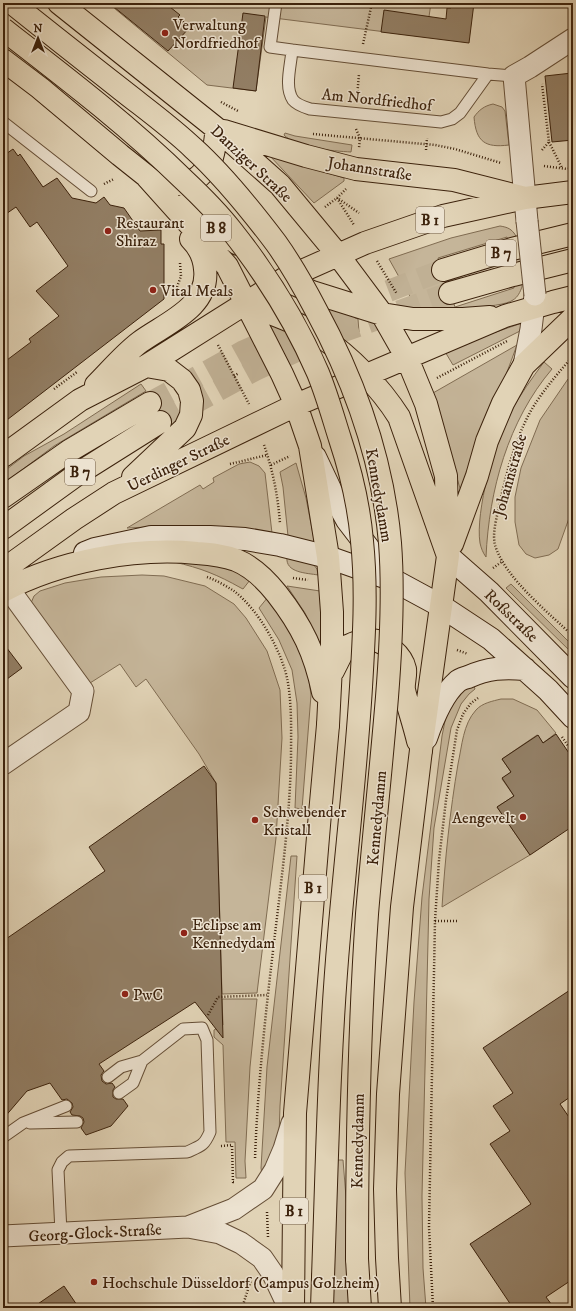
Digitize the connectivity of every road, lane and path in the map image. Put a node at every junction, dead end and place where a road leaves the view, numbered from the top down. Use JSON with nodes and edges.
{"nodes":[{"id":1,"x":12,"y":3,"type":"edge"},
{"id":2,"x":60,"y":3,"type":"edge"},
{"id":3,"x":276,"y":3,"type":"edge"},
{"id":4,"x":372,"y":3,"type":"edge"},
{"id":5,"x":3,"y":29,"type":"edge"},
{"id":6,"x":573,"y":39,"type":"edge"},
{"id":7,"x":362,"y":48,"type":"dead end"},
{"id":8,"x":292,"y":50,"type":"junction"},
{"id":9,"x":3,"y":60,"type":"edge"},
{"id":10,"x":360,"y":71,"type":"dead end"},
{"id":11,"x":488,"y":74,"type":"junction"},
{"id":12,"x":514,"y":76,"type":"junction"},
{"id":13,"x":542,"y":84,"type":"dead end"},
{"id":14,"x":356,"y":101,"type":"dead end"},
{"id":15,"x":220,"y":102,"type":"dead end"},
{"id":16,"x":241,"y":112,"type":"dead end"},
{"id":17,"x":3,"y":122,"type":"edge"},
{"id":18,"x":217,"y":129,"type":"junction"},
{"id":19,"x":312,"y":133,"type":"dead end"},
{"id":20,"x":428,"y":138,"type":"dead end"},
{"id":21,"x":549,"y":142,"type":"junction"},
{"id":22,"x":427,"y":144,"type":"junction"},
{"id":23,"x":426,"y":150,"type":"dead end"},
{"id":24,"x":539,"y":153,"type":"dead end"},
{"id":25,"x":120,"y":155,"type":"junction"},
{"id":26,"x":503,"y":164,"type":"dead end"},
{"id":27,"x":540,"y":166,"type":"dead end"},
{"id":28,"x":573,"y":168,"type":"edge"},
{"id":29,"x":562,"y":169,"type":"junction"},
{"id":30,"x":108,"y":174,"type":"dead end"},
{"id":31,"x":148,"y":177,"type":"junction"},
{"id":32,"x":114,"y":179,"type":"junction"},
{"id":33,"x":119,"y":184,"type":"dead end"},
{"id":34,"x":102,"y":185,"type":"dead end"},
{"id":35,"x":91,"y":191,"type":"dead end"},
{"id":36,"x":573,"y":192,"type":"edge"},
{"id":37,"x":337,"y":198,"type":"junction"},
{"id":38,"x":525,"y":198,"type":"junction"},
{"id":39,"x":321,"y":210,"type":"dead end"},
{"id":40,"x":358,"y":213,"type":"dead end"},
{"id":41,"x":353,"y":223,"type":"dead end"},
{"id":42,"x":573,"y":234,"type":"edge"},
{"id":43,"x":338,"y":255,"type":"junction"},
{"id":44,"x":573,"y":260,"type":"edge"},
{"id":45,"x":180,"y":261,"type":"dead end"},
{"id":46,"x":378,"y":263,"type":"dead end"},
{"id":47,"x":443,"y":270,"type":"tunnel mouth"},
{"id":48,"x":181,"y":276,"type":"dead end"},
{"id":49,"x":284,"y":279,"type":"junction"},
{"id":50,"x":450,"y":293,"type":"tunnel mouth"},
{"id":51,"x":398,"y":295,"type":"dead end"},
{"id":52,"x":573,"y":297,"type":"edge"},
{"id":53,"x":534,"y":301,"type":"junction"},
{"id":54,"x":247,"y":304,"type":"junction"},
{"id":55,"x":505,"y":316,"type":"junction"},
{"id":56,"x":384,"y":318,"type":"junction"},
{"id":57,"x":573,"y":318,"type":"edge"},
{"id":58,"x":331,"y":337,"type":"joint"},
{"id":59,"x":513,"y":338,"type":"dead end"},
{"id":60,"x":218,"y":345,"type":"dead end"},
{"id":61,"x":573,"y":356,"type":"edge"},
{"id":62,"x":407,"y":358,"type":"junction"},
{"id":63,"x":524,"y":365,"type":"junction"},
{"id":64,"x":146,"y":366,"type":"junction"},
{"id":65,"x":239,"y":373,"type":"dead end"},
{"id":66,"x":369,"y":374,"type":"junction"},
{"id":67,"x":234,"y":376,"type":"junction"},
{"id":68,"x":434,"y":379,"type":"dead end"},
{"id":69,"x":80,"y":400,"type":"junction"},
{"id":70,"x":249,"y":405,"type":"dead end"},
{"id":71,"x":296,"y":405,"type":"junction"},
{"id":72,"x":264,"y":445,"type":"dead end"},
{"id":73,"x":310,"y":446,"type":"junction"},
{"id":74,"x":267,"y":455,"type":"junction"},
{"id":75,"x":291,"y":455,"type":"dead end"},
{"id":76,"x":3,"y":456,"type":"edge"},
{"id":77,"x":230,"y":464,"type":"dead end"},
{"id":78,"x":271,"y":466,"type":"junction"},
{"id":79,"x":114,"y":493,"type":"junction"},
{"id":80,"x":3,"y":497,"type":"edge"},
{"id":81,"x":3,"y":528,"type":"edge"},
{"id":82,"x":280,"y":528,"type":"dead end"},
{"id":83,"x":448,"y":556,"type":"junction"},
{"id":84,"x":328,"y":557,"type":"junction"},
{"id":85,"x":503,"y":561,"type":"junction"},
{"id":86,"x":492,"y":569,"type":"dead end"},
{"id":87,"x":204,"y":576,"type":"dead end"},
{"id":88,"x":31,"y":578,"type":"junction"},
{"id":89,"x":292,"y":578,"type":"dead end"},
{"id":90,"x":393,"y":580,"type":"junction"},
{"id":91,"x":312,"y":581,"type":"dead end"},
{"id":92,"x":5,"y":583,"type":"edge"},
{"id":93,"x":441,"y":606,"type":"junction"},
{"id":94,"x":573,"y":636,"type":"edge"},
{"id":95,"x":456,"y":649,"type":"dead end"},
{"id":96,"x":473,"y":656,"type":"dead end"},
{"id":97,"x":525,"y":669,"type":"junction"},
{"id":98,"x":572,"y":674,"type":"edge"},
{"id":99,"x":331,"y":675,"type":"junction"},
{"id":100,"x":482,"y":696,"type":"dead end"},
{"id":101,"x":573,"y":717,"type":"edge"},
{"id":102,"x":328,"y":725,"type":"junction"},
{"id":103,"x":421,"y":750,"type":"junction"},
{"id":104,"x":3,"y":764,"type":"edge"},
{"id":105,"x":436,"y":921,"type":"junction"},
{"id":106,"x":458,"y":921,"type":"dead end"},
{"id":107,"x":267,"y":995,"type":"junction"},
{"id":108,"x":218,"y":997,"type":"dead end"},
{"id":109,"x":142,"y":1061,"type":"junction"},
{"id":110,"x":108,"y":1077,"type":"dead end"},
{"id":111,"x":119,"y":1093,"type":"dead end"},
{"id":112,"x":66,"y":1106,"type":"dead end"},
{"id":113,"x":295,"y":1113,"type":"junction"},
{"id":114,"x":77,"y":1122,"type":"dead end"},
{"id":115,"x":23,"y":1123,"type":"junction"},
{"id":116,"x":3,"y":1137,"type":"edge"},
{"id":117,"x":200,"y":1146,"type":"junction"},
{"id":118,"x":255,"y":1165,"type":"dead end"},
{"id":119,"x":240,"y":1182,"type":"dead end"},
{"id":120,"x":266,"y":1205,"type":"dead end"},
{"id":121,"x":188,"y":1227,"type":"junction"},
{"id":122,"x":61,"y":1234,"type":"junction"},
{"id":123,"x":3,"y":1236,"type":"edge"},
{"id":124,"x":262,"y":1258,"type":"junction"},
{"id":125,"x":289,"y":1308,"type":"edge"},
{"id":126,"x":293,"y":1308,"type":"edge"},
{"id":127,"x":322,"y":1308,"type":"edge"},
{"id":128,"x":360,"y":1308,"type":"edge"},
{"id":129,"x":390,"y":1308,"type":"edge"},
{"id":130,"x":433,"y":1308,"type":"edge"}],
"edges":[{"from":1,"to":58,"type":"main road","name":"Danziger Straße","bridge":true},
{"from":2,"to":18,"type":"main road","name":"Danziger Straße"},
{"from":3,"to":8,"type":"lane"},
{"from":4,"to":7,"type":"path"},
{"from":5,"to":127,"type":"main road","name":"Kennedydamm","bridge":true},
{"from":6,"to":12,"type":"street"},
{"from":8,"to":11,"type":"lane"},
{"from":8,"to":11,"type":"lane","name":"Am Nordfriedhof"},
{"from":9,"to":25,"type":"main road"},
{"from":10,"to":14,"type":"path"},
{"from":11,"to":12,"type":"lane"},
{"from":12,"to":38,"type":"street","name":"Johannstraße"},
{"from":13,"to":21,"type":"path"},
{"from":15,"to":16,"type":"path","name":"Danziger Straße"},
{"from":17,"to":35,"type":"lane"},
{"from":18,"to":25,"type":"main road"},
{"from":18,"to":38,"type":"main road","name":"Johannstraße"},
{"from":18,"to":43,"type":"main road","name":"Danziger Straße"},
{"from":19,"to":22,"type":"path","name":"Johannstraße"},
{"from":20,"to":22,"type":"path"},
{"from":21,"to":24,"type":"path"},
{"from":21,"to":29,"type":"path"},
{"from":22,"to":23,"type":"path"},
{"from":22,"to":26,"type":"path","name":"Johannstraße"},
{"from":25,"to":31,"type":"main road"},
{"from":25,"to":69,"type":"main road"},
{"from":27,"to":29,"type":"path"},
{"from":28,"to":29,"type":"path"},
{"from":30,"to":32,"type":"path"},
{"from":31,"to":49,"type":"main road","number":"B 8"},
{"from":31,"to":54,"type":"main road"},
{"from":32,"to":33,"type":"path"},
{"from":32,"to":34,"type":"path"},
{"from":36,"to":38,"type":"main road","name":"Johannstraße","number":"B 1"},
{"from":37,"to":39,"type":"path"},
{"from":37,"to":40,"type":"path"},
{"from":37,"to":41,"type":"path"},
{"from":38,"to":43,"type":"main road","name":"Johannstraße","number":"B 1"},
{"from":38,"to":53,"type":"street","name":"Johannstraße","bridge":true},
{"from":42,"to":47,"type":"main road","number":"B 7"},
{"from":43,"to":49,"type":"main road","name":"Johannstraße","number":"B 1"},
{"from":43,"to":56,"type":"main road","name":"Danziger Straße"},
{"from":44,"to":50,"type":"main road","number":"B 7"},
{"from":45,"to":48,"type":"path"},
{"from":46,"to":51,"type":"path"},
{"from":49,"to":54,"type":"main road","name":"Johannstraße","number":"B 1"},
{"from":49,"to":56,"type":"main road","number":"B 8"},
{"from":52,"to":53,"type":"main road"},
{"from":53,"to":55,"type":"main road"},
{"from":53,"to":63,"type":"street","name":"Johannstraße"},
{"from":54,"to":64,"type":"main road"},
{"from":54,"to":66,"type":"main road"},
{"from":54,"to":71,"type":"main road","number":"B 1"},
{"from":55,"to":56,"type":"main road","number":"B 8"},
{"from":55,"to":62,"type":"main road"},
{"from":56,"to":62,"type":"main road","name":"Danziger Straße"},
{"from":56,"to":66,"type":"main road"},
{"from":57,"to":63,"type":"main road","name":"Johannstraße"},
{"from":58,"to":128,"type":"main road","name":"Kennedydamm","bridge":true},
{"from":59,"to":68,"type":"path"},
{"from":60,"to":67,"type":"path"},
{"from":61,"to":85,"type":"path","name":"Johannstraße"},
{"from":62,"to":66,"type":"main road"},
{"from":62,"to":83,"type":"main road"},
{"from":63,"to":83,"type":"main road","name":"Johannstraße"},
{"from":64,"to":69,"type":"main road"},
{"from":64,"to":79,"type":"main road"},
{"from":65,"to":67,"type":"path"},
{"from":66,"to":71,"type":"main road","name":"Uerdinger Straße"},
{"from":66,"to":83,"type":"main road"},
{"from":67,"to":70,"type":"path"},
{"from":69,"to":76,"type":"main road"},
{"from":71,"to":73,"type":"main road","number":"B 1"},
{"from":71,"to":79,"type":"main road","name":"Uerdinger Straße"},
{"from":72,"to":74,"type":"path"},
{"from":73,"to":84,"type":"main road","number":"B 1"},
{"from":73,"to":90,"type":"street"},
{"from":74,"to":77,"type":"path"},
{"from":74,"to":78,"type":"path"},
{"from":75,"to":78,"type":"path"},
{"from":78,"to":82,"type":"path"},
{"from":79,"to":92,"type":"main road","name":"Uerdinger Straße"},
{"from":80,"to":81,"type":"main road","number":"B 7"},
{"from":83,"to":93,"type":"main road","name":"Kennedydamm"},
{"from":83,"to":98,"type":"street","name":"Roßstraße"},
{"from":84,"to":88,"type":"street"},
{"from":84,"to":90,"type":"street","name":"Roßstraße"},
{"from":84,"to":99,"type":"main road","number":"B 1"},
{"from":85,"to":86,"type":"path"},
{"from":85,"to":94,"type":"path","name":"Johannstraße"},
{"from":87,"to":107,"type":"path"},
{"from":88,"to":92,"type":"main road"},
{"from":88,"to":102,"type":"main road"},
{"from":89,"to":91,"type":"path"},
{"from":90,"to":93,"type":"street","name":"Roßstraße"},
{"from":92,"to":104,"type":"street"},
{"from":93,"to":97,"type":"street","name":"Roßstraße"},
{"from":93,"to":103,"type":"main road","name":"Kennedydamm"},
{"from":95,"to":96,"type":"path"},
{"from":97,"to":101,"type":"street","name":"Roßstraße"},
{"from":97,"to":103,"type":"street"},
{"from":99,"to":102,"type":"main road","number":"B 1"},
{"from":99,"to":103,"type":"main road"},
{"from":100,"to":105,"type":"path"},
{"from":102,"to":113,"type":"main road","number":"B 1"},
{"from":103,"to":129,"type":"main road","name":"Kennedydamm"},
{"from":105,"to":106,"type":"path"},
{"from":105,"to":130,"type":"path"},
{"from":107,"to":108,"type":"path"},
{"from":107,"to":118,"type":"path"},
{"from":109,"to":110,"type":"lane"},
{"from":109,"to":111,"type":"lane"},
{"from":109,"to":117,"type":"lane"},
{"from":112,"to":115,"type":"lane"},
{"from":113,"to":121,"type":"street","name":"Georg-Glock-Straße"},
{"from":113,"to":126,"type":"main road","number":"B 1"},
{"from":114,"to":115,"type":"lane"},
{"from":115,"to":116,"type":"lane"},
{"from":117,"to":119,"type":"path"},
{"from":117,"to":122,"type":"lane"},
{"from":120,"to":124,"type":"path"},
{"from":121,"to":122,"type":"street","name":"Georg-Glock-Straße"},
{"from":121,"to":124,"type":"street","name":"Georg-Glock-Straße"},
{"from":122,"to":123,"type":"street","name":"Georg-Glock-Straße"},
{"from":124,"to":125,"type":"street","name":"Georg-Glock-Straße"}]}
